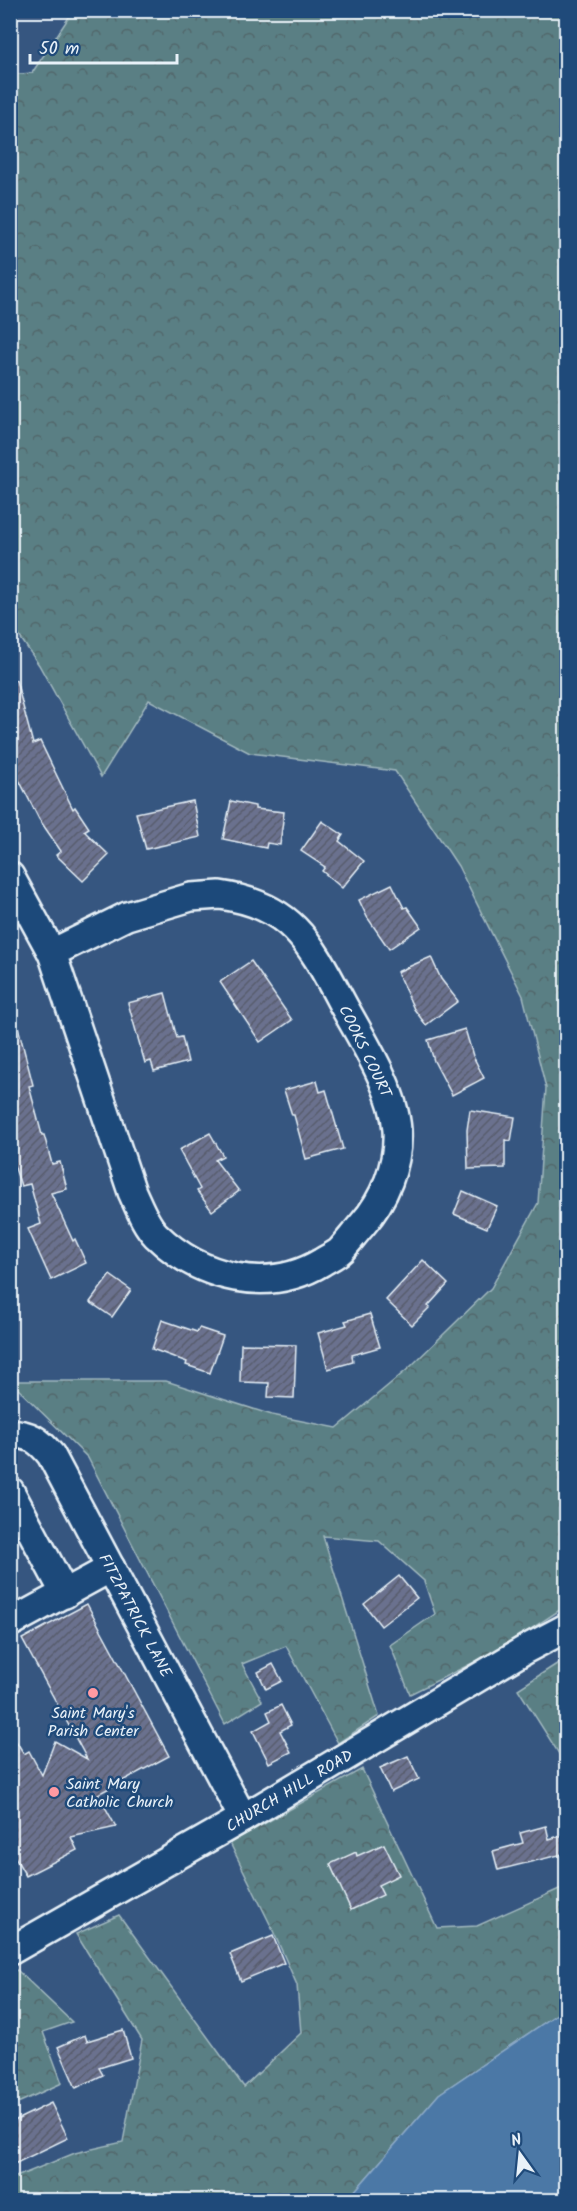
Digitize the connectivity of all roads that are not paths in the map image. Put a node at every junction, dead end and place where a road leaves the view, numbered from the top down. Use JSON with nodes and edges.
{"nodes":[{"id":1,"x":10,"y":876,"type":"edge"},
{"id":2,"x":52,"y":952,"type":"junction"},
{"id":3,"x":10,"y":1433,"type":"edge"},
{"id":4,"x":10,"y":1491,"type":"edge"},
{"id":5,"x":111,"y":1568,"type":"junction"},
{"id":6,"x":65,"y":1594,"type":"junction"},
{"id":7,"x":13,"y":1616,"type":"edge"},
{"id":8,"x":567,"y":1628,"type":"edge"},
{"id":9,"x":243,"y":1818,"type":"junction"},
{"id":10,"x":10,"y":1951,"type":"edge"}],
"edges":[{"from":1,"to":2,"type":"street","name":"COOKS COURT"},
{"from":2,"to":2,"type":"street","name":"COOKS COURT"},
{"from":3,"to":5,"type":"street","name":"FITZPATRICK LANE"},
{"from":4,"to":6,"type":"street"},
{"from":5,"to":6,"type":"street"},
{"from":5,"to":9,"type":"street","name":"FITZPATRICK LANE"},
{"from":6,"to":7,"type":"street"},
{"from":8,"to":9,"type":"street","name":"CHURCH HILL ROAD"},
{"from":9,"to":10,"type":"street","name":"CHURCH HILL ROAD"}]}
